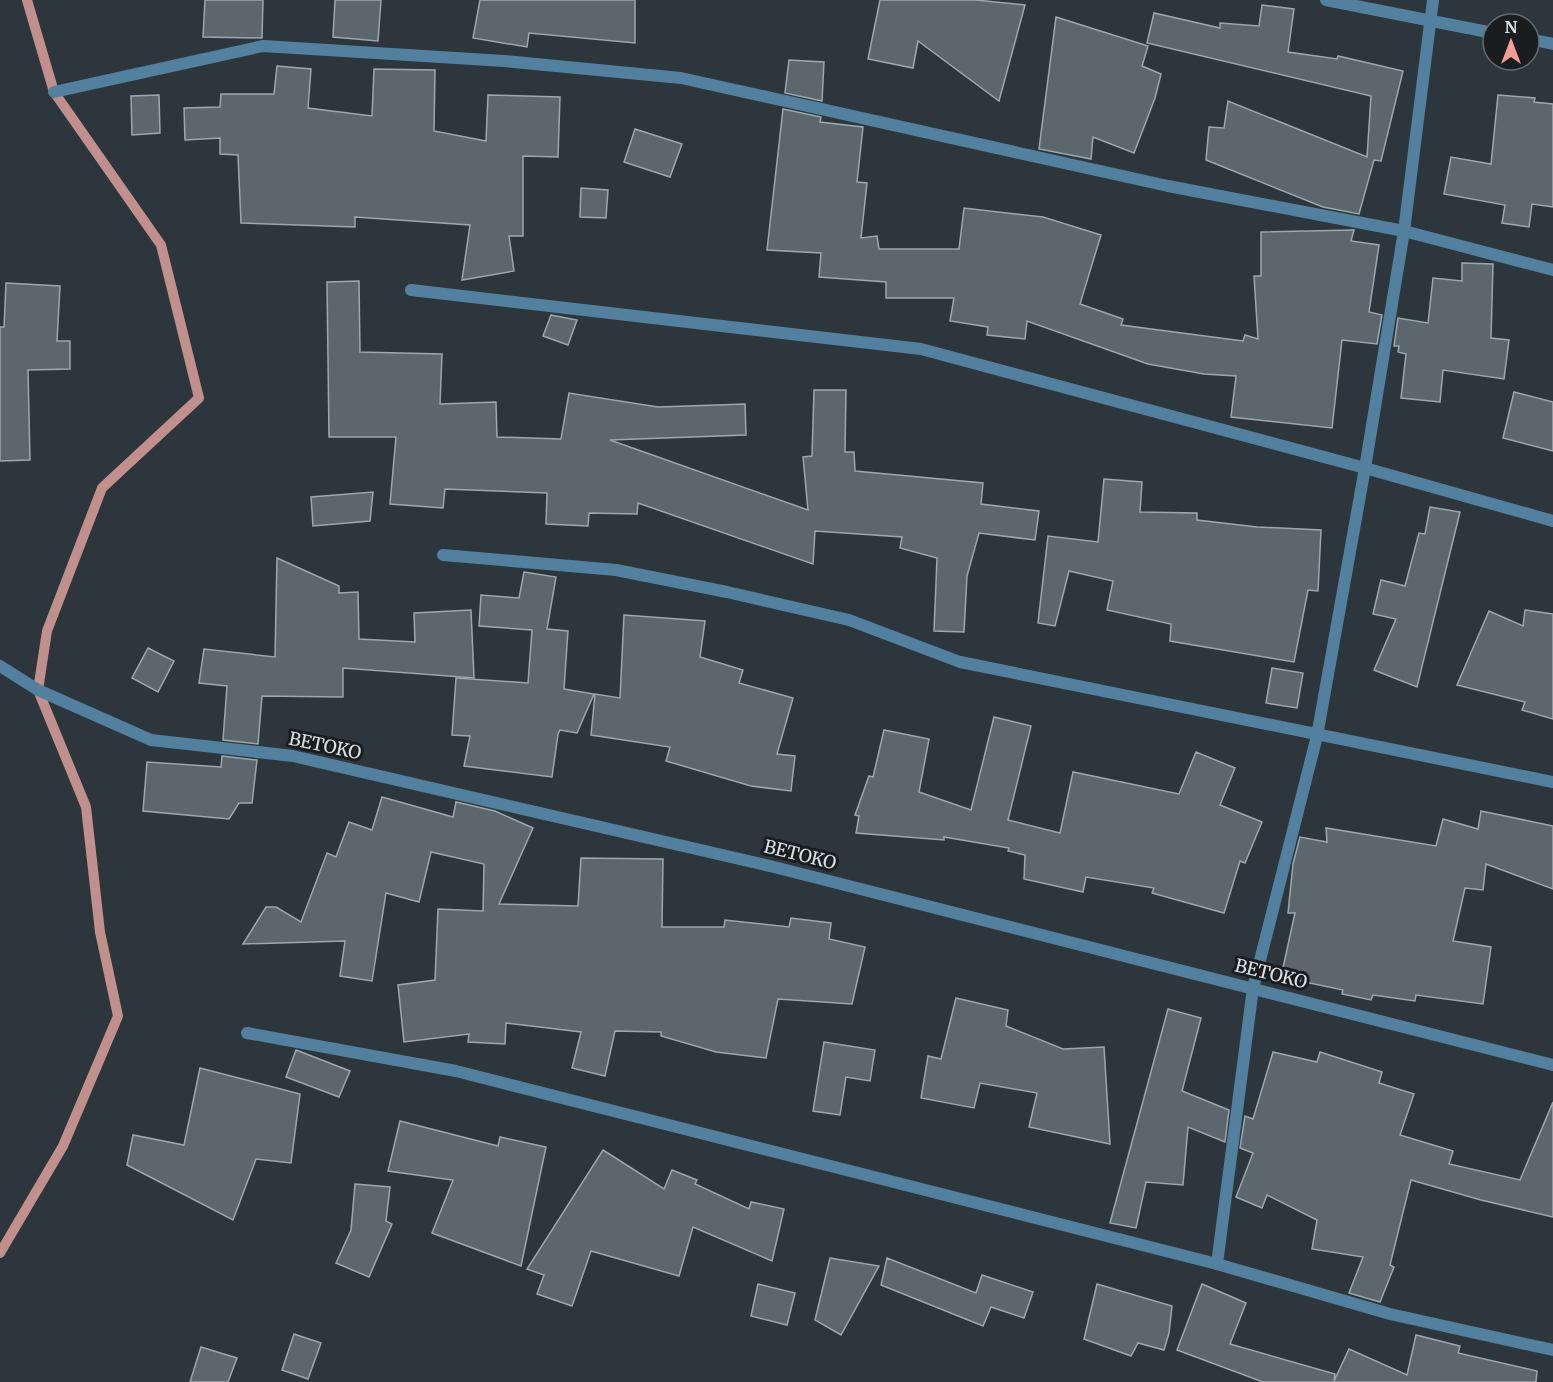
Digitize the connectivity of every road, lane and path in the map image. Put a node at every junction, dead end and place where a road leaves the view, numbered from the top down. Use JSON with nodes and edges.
{"nodes":[{"id":1,"x":1326,"y":0,"type":"edge"},
{"id":2,"x":1433,"y":0,"type":"edge"},
{"id":3,"x":1428,"y":21,"type":"junction"},
{"id":4,"x":1481,"y":31,"type":"edge"},
{"id":5,"x":54,"y":92,"type":"dead end"},
{"id":6,"x":1404,"y":231,"type":"junction"},
{"id":7,"x":1553,"y":270,"type":"edge"},
{"id":8,"x":411,"y":290,"type":"dead end"},
{"id":9,"x":1365,"y":468,"type":"junction"},
{"id":10,"x":1553,"y":522,"type":"edge"},
{"id":11,"x":443,"y":555,"type":"dead end"},
{"id":12,"x":0,"y":666,"type":"edge"},
{"id":13,"x":1317,"y":736,"type":"junction"},
{"id":14,"x":1553,"y":782,"type":"edge"},
{"id":15,"x":1253,"y":988,"type":"junction"},
{"id":16,"x":247,"y":1033,"type":"dead end"},
{"id":17,"x":1553,"y":1065,"type":"edge"},
{"id":18,"x":1217,"y":1264,"type":"junction"},
{"id":19,"x":1553,"y":1350,"type":"edge"}],
"edges":[{"from":1,"to":3,"type":"street"},
{"from":2,"to":3,"type":"street"},
{"from":3,"to":4,"type":"street"},
{"from":3,"to":6,"type":"street"},
{"from":5,"to":6,"type":"street"},
{"from":6,"to":7,"type":"street"},
{"from":6,"to":9,"type":"street"},
{"from":8,"to":9,"type":"street"},
{"from":9,"to":10,"type":"street"},
{"from":9,"to":13,"type":"street"},
{"from":11,"to":13,"type":"street"},
{"from":12,"to":15,"type":"street","name":"BETOKO"},
{"from":13,"to":14,"type":"street"},
{"from":13,"to":15,"type":"street"},
{"from":15,"to":17,"type":"street","name":"BETOKO"},
{"from":15,"to":18,"type":"street"},
{"from":16,"to":18,"type":"street"},
{"from":18,"to":19,"type":"street"}]}
